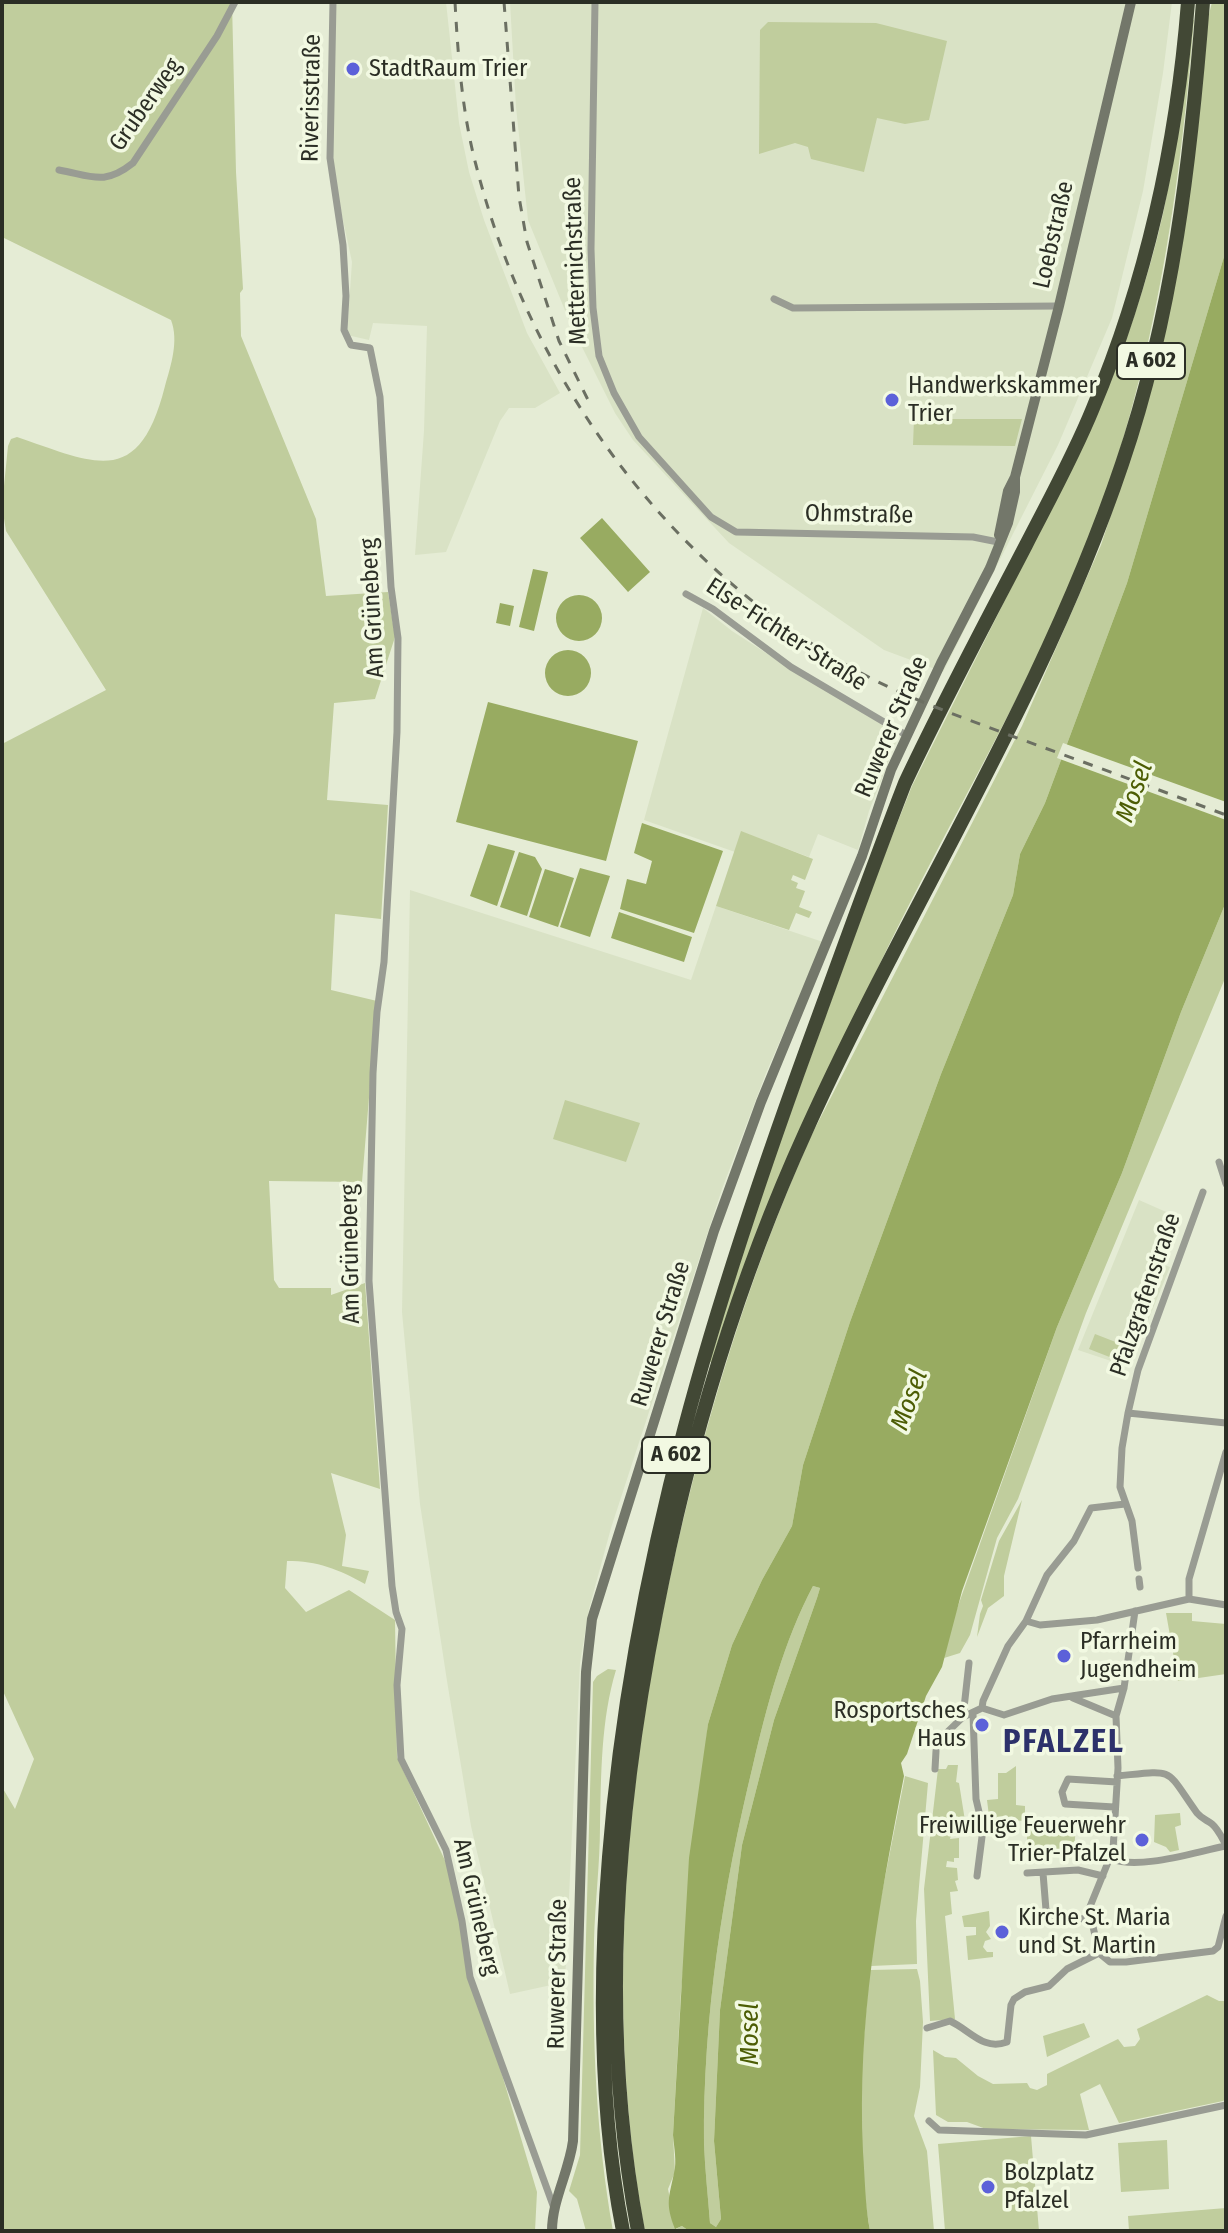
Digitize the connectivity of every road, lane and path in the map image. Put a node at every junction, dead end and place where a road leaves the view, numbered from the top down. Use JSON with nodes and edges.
{"nodes":[{"id":1,"x":235,"y":2,"type":"edge"},
{"id":2,"x":333,"y":2,"type":"edge"},
{"id":3,"x":595,"y":2,"type":"edge"},
{"id":4,"x":1131,"y":2,"type":"edge"},
{"id":5,"x":1188,"y":2,"type":"edge"},
{"id":6,"x":1203,"y":2,"type":"edge"},
{"id":7,"x":59,"y":170,"type":"dead end"},
{"id":8,"x":346,"y":289,"type":"joint"},
{"id":9,"x":774,"y":299,"type":"dead end"},
{"id":10,"x":1059,"y":306,"type":"junction"},
{"id":11,"x":720,"y":524,"type":"joint"},
{"id":12,"x":998,"y":542,"type":"junction"},
{"id":13,"x":686,"y":594,"type":"dead end"},
{"id":14,"x":906,"y":735,"type":"junction"},
{"id":15,"x":1219,"y":1162,"type":"dead end"},
{"id":16,"x":1226,"y":1184,"type":"edge"},
{"id":17,"x":1203,"y":1192,"type":"dead end"},
{"id":18,"x":1128,"y":1413,"type":"junction"},
{"id":19,"x":1226,"y":1423,"type":"edge"},
{"id":20,"x":1226,"y":1452,"type":"edge"},
{"id":21,"x":1125,"y":1504,"type":"junction"},
{"id":22,"x":1138,"y":1568,"type":"dead end"},
{"id":23,"x":1189,"y":1599,"type":"junction"},
{"id":24,"x":1226,"y":1605,"type":"edge"},
{"id":25,"x":1135,"y":1611,"type":"junction"},
{"id":26,"x":1026,"y":1621,"type":"junction"},
{"id":27,"x":969,"y":1663,"type":"dead end"},
{"id":28,"x":1124,"y":1688,"type":"junction"},
{"id":29,"x":1071,"y":1697,"type":"junction"},
{"id":30,"x":982,"y":1708,"type":"junction"},
{"id":31,"x":973,"y":1714,"type":"junction"},
{"id":32,"x":1116,"y":1716,"type":"junction"},
{"id":33,"x":963,"y":1717,"type":"junction"},
{"id":34,"x":938,"y":1741,"type":"dead end"},
{"id":35,"x":936,"y":1751,"type":"dead end"},
{"id":36,"x":935,"y":1769,"type":"dead end"},
{"id":37,"x":1117,"y":1779,"type":"junction"},
{"id":38,"x":1114,"y":1807,"type":"junction"},
{"id":39,"x":1226,"y":1846,"type":"edge"},
{"id":40,"x":1111,"y":1859,"type":"junction"},
{"id":41,"x":1027,"y":1873,"type":"dead end"},
{"id":42,"x":1043,"y":1873,"type":"junction"},
{"id":43,"x":977,"y":1876,"type":"dead end"},
{"id":44,"x":1103,"y":1876,"type":"junction"},
{"id":45,"x":1226,"y":1916,"type":"edge"},
{"id":46,"x":1090,"y":1918,"type":"junction"},
{"id":47,"x":1099,"y":1953,"type":"junction"},
{"id":48,"x":927,"y":2028,"type":"dead end"},
{"id":49,"x":1226,"y":2105,"type":"edge"},
{"id":50,"x":929,"y":2121,"type":"dead end"},
{"id":51,"x":554,"y":2208,"type":"junction"},
{"id":52,"x":552,"y":2231,"type":"edge"},
{"id":53,"x":623,"y":2231,"type":"edge"},
{"id":54,"x":638,"y":2231,"type":"edge"}],
"edges":[{"from":1,"to":7,"type":"street","name":"Gruberweg"},
{"from":2,"to":8,"type":"street","name":"Riverisstraße"},
{"from":3,"to":11,"type":"street","name":"Metternichstraße"},
{"from":4,"to":10,"type":"main road","name":"Loebstraße"},
{"from":5,"to":53,"type":"highway","number":"A 602"},
{"from":6,"to":54,"type":"highway","number":"A 602"},
{"from":8,"to":51,"type":"street","name":"Am Grüneberg"},
{"from":9,"to":10,"type":"street"},
{"from":10,"to":12,"type":"main road","name":"Loebstraße"},
{"from":11,"to":12,"type":"street","name":"Ohmstraße"},
{"from":12,"to":14,"type":"main road","name":"Ruwerer Straße"},
{"from":13,"to":14,"type":"street","name":"Else-Fichter-Straße"},
{"from":14,"to":51,"type":"main road","name":"Ruwerer Straße"},
{"from":15,"to":16,"type":"street"},
{"from":17,"to":18,"type":"street","name":"Pfalzgrafenstraße"},
{"from":18,"to":19,"type":"street","name":"Pfalzgrafenstraße"},
{"from":18,"to":21,"type":"street","name":"Pfalzgrafenstraße"},
{"from":20,"to":23,"type":"street"},
{"from":21,"to":22,"type":"street","name":"Pfalzgrafenstraße"},
{"from":21,"to":26,"type":"street"},
{"from":23,"to":24,"type":"street"},
{"from":23,"to":25,"type":"street"},
{"from":25,"to":26,"type":"street"},
{"from":25,"to":28,"type":"street"},
{"from":26,"to":30,"type":"street"},
{"from":27,"to":33,"type":"street"},
{"from":28,"to":29,"type":"street"},
{"from":28,"to":32,"type":"street"},
{"from":29,"to":30,"type":"street"},
{"from":29,"to":32,"type":"street"},
{"from":30,"to":31,"type":"street"},
{"from":31,"to":33,"type":"street"},
{"from":31,"to":43,"type":"street"},
{"from":32,"to":37,"type":"street"},
{"from":33,"to":34,"type":"street"},
{"from":35,"to":36,"type":"street"},
{"from":37,"to":38,"type":"street"},
{"from":37,"to":38,"type":"street"},
{"from":37,"to":39,"type":"street"},
{"from":38,"to":40,"type":"street"},
{"from":39,"to":40,"type":"street"},
{"from":40,"to":44,"type":"street"},
{"from":41,"to":42,"type":"street"},
{"from":42,"to":44,"type":"street"},
{"from":42,"to":46,"type":"street"},
{"from":44,"to":46,"type":"street"},
{"from":45,"to":47,"type":"street"},
{"from":46,"to":47,"type":"street"},
{"from":47,"to":48,"type":"street"},
{"from":49,"to":50,"type":"street"},
{"from":51,"to":52,"type":"main road","name":"Ruwerer Straße"}]}
